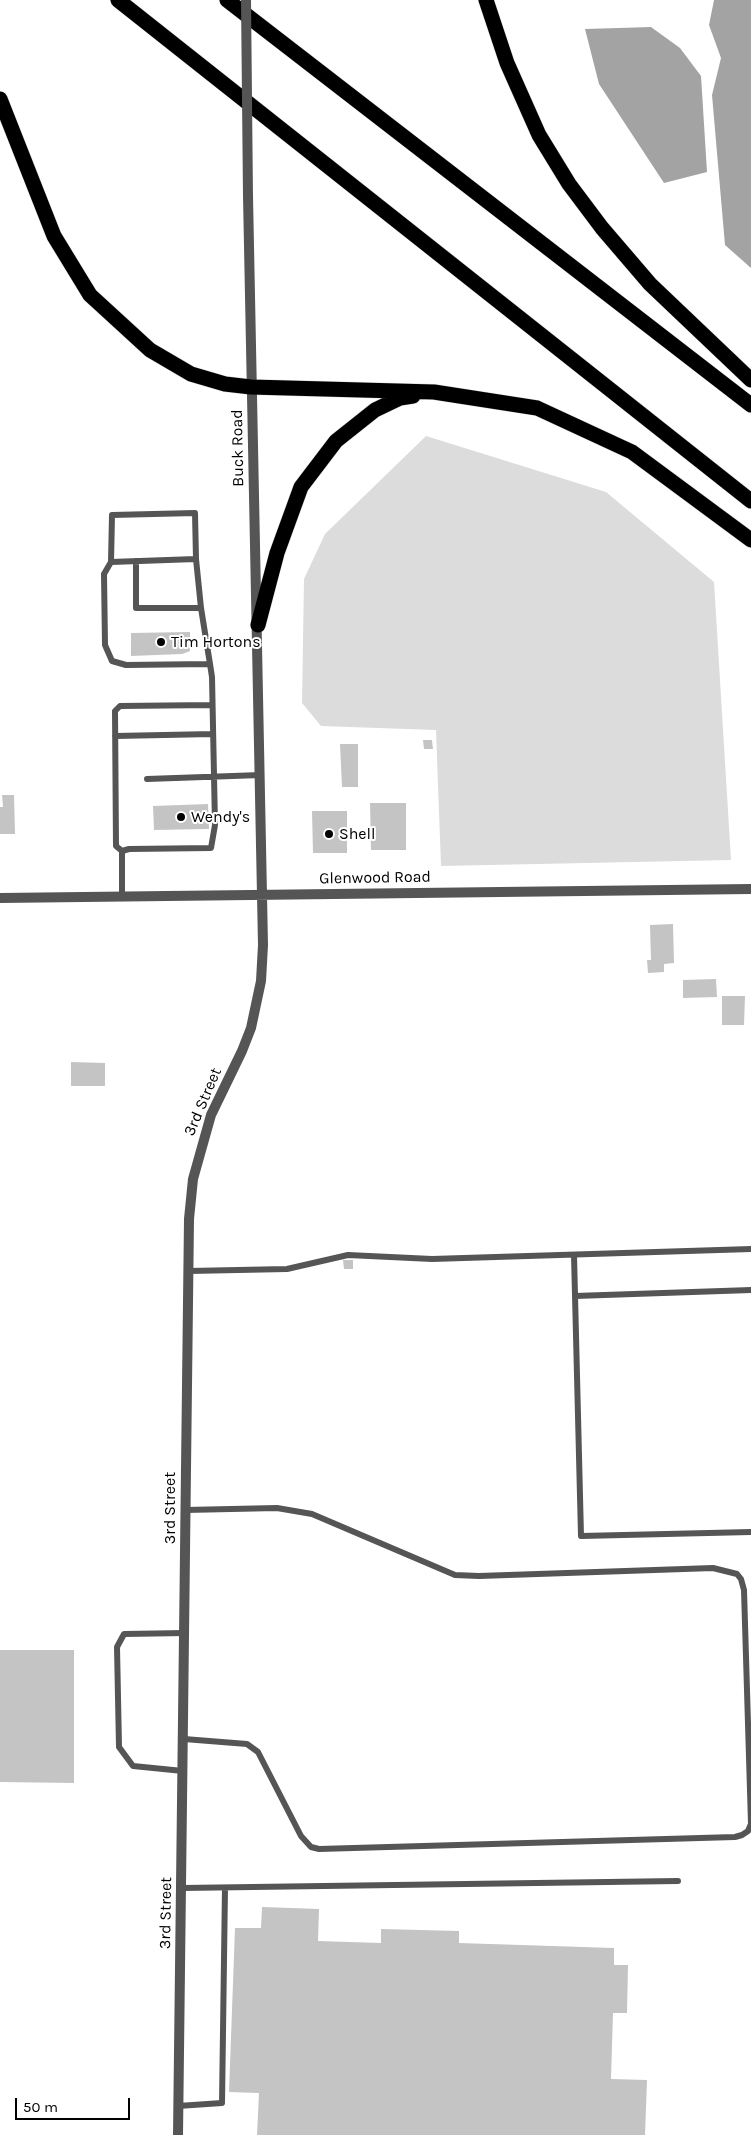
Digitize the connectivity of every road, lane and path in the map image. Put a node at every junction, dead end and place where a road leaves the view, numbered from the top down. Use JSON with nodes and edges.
{"nodes":[{"id":1,"x":118,"y":0,"type":"edge"},
{"id":2,"x":227,"y":0,"type":"edge"},
{"id":3,"x":246,"y":0,"type":"edge"},
{"id":4,"x":486,"y":0,"type":"edge"},
{"id":5,"x":0,"y":99,"type":"edge"},
{"id":6,"x":751,"y":380,"type":"edge"},
{"id":7,"x":251,"y":386,"type":"junction"},
{"id":8,"x":434,"y":392,"type":"junction"},
{"id":9,"x":751,"y":404,"type":"edge"},
{"id":10,"x":751,"y":501,"type":"edge"},
{"id":11,"x":751,"y":540,"type":"edge"},
{"id":12,"x":196,"y":559,"type":"junction"},
{"id":13,"x":136,"y":561,"type":"junction"},
{"id":14,"x":112,"y":562,"type":"junction"},
{"id":15,"x":201,"y":608,"type":"junction"},
{"id":16,"x":258,"y":625,"type":"junction"},
{"id":17,"x":210,"y":664,"type":"junction"},
{"id":18,"x":212,"y":705,"type":"junction"},
{"id":19,"x":213,"y":734,"type":"junction"},
{"id":20,"x":115,"y":736,"type":"junction"},
{"id":21,"x":261,"y":775,"type":"junction"},
{"id":22,"x":214,"y":778,"type":"junction"},
{"id":23,"x":147,"y":779,"type":"dead end"},
{"id":24,"x":122,"y":851,"type":"junction"},
{"id":25,"x":751,"y":889,"type":"edge"},
{"id":26,"x":263,"y":895,"type":"junction"},
{"id":27,"x":122,"y":896,"type":"junction"},
{"id":28,"x":0,"y":898,"type":"edge"},
{"id":29,"x":751,"y":1250,"type":"edge"},
{"id":30,"x":574,"y":1255,"type":"junction"},
{"id":31,"x":189,"y":1271,"type":"junction"},
{"id":32,"x":751,"y":1290,"type":"edge"},
{"id":33,"x":575,"y":1296,"type":"junction"},
{"id":34,"x":186,"y":1510,"type":"junction"},
{"id":35,"x":751,"y":1532,"type":"edge"},
{"id":36,"x":184,"y":1633,"type":"junction"},
{"id":37,"x":184,"y":1739,"type":"junction"},
{"id":38,"x":183,"y":1771,"type":"junction"},
{"id":39,"x":678,"y":1881,"type":"dead end"},
{"id":40,"x":182,"y":1888,"type":"junction"},
{"id":41,"x":225,"y":1888,"type":"junction"},
{"id":42,"x":178,"y":2106,"type":"junction"},
{"id":43,"x":178,"y":2135,"type":"edge"}],
"edges":[{"from":1,"to":10,"type":"highway"},
{"from":2,"to":9,"type":"highway"},
{"from":3,"to":7,"type":"street","name":"Buck Road","bridge":true},
{"from":4,"to":6,"type":"highway"},
{"from":5,"to":7,"type":"highway"},
{"from":7,"to":8,"type":"highway"},
{"from":7,"to":16,"type":"street","name":"Buck Road"},
{"from":8,"to":11,"type":"highway"},
{"from":8,"to":16,"type":"highway"},
{"from":12,"to":13,"type":"lane"},
{"from":12,"to":14,"type":"lane"},
{"from":12,"to":15,"type":"lane"},
{"from":13,"to":14,"type":"lane"},
{"from":13,"to":15,"type":"lane"},
{"from":14,"to":17,"type":"lane"},
{"from":15,"to":17,"type":"lane"},
{"from":16,"to":21,"type":"street","name":"Buck Road"},
{"from":17,"to":18,"type":"lane"},
{"from":18,"to":19,"type":"lane"},
{"from":18,"to":20,"type":"lane"},
{"from":19,"to":20,"type":"lane"},
{"from":19,"to":22,"type":"lane"},
{"from":20,"to":24,"type":"lane"},
{"from":21,"to":22,"type":"lane"},
{"from":21,"to":26,"type":"street","name":"Buck Road"},
{"from":22,"to":23,"type":"lane"},
{"from":22,"to":24,"type":"lane"},
{"from":24,"to":27,"type":"lane"},
{"from":25,"to":26,"type":"street","name":"Glenwood Road"},
{"from":26,"to":27,"type":"street","name":"Glenwood Road"},
{"from":26,"to":31,"type":"street","name":"3rd Street"},
{"from":27,"to":28,"type":"street","name":"Glenwood Road"},
{"from":29,"to":30,"type":"lane"},
{"from":30,"to":31,"type":"lane"},
{"from":30,"to":33,"type":"lane"},
{"from":31,"to":34,"type":"street","name":"3rd Street"},
{"from":32,"to":33,"type":"lane"},
{"from":33,"to":35,"type":"lane"},
{"from":34,"to":36,"type":"street","name":"3rd Street"},
{"from":34,"to":37,"type":"lane"},
{"from":36,"to":37,"type":"street","name":"3rd Street"},
{"from":36,"to":38,"type":"lane"},
{"from":37,"to":38,"type":"street","name":"3rd Street"},
{"from":38,"to":40,"type":"street","name":"3rd Street"},
{"from":39,"to":41,"type":"lane"},
{"from":40,"to":41,"type":"lane"},
{"from":40,"to":42,"type":"street","name":"3rd Street"},
{"from":41,"to":42,"type":"lane"},
{"from":42,"to":43,"type":"street","name":"3rd Street"}]}
